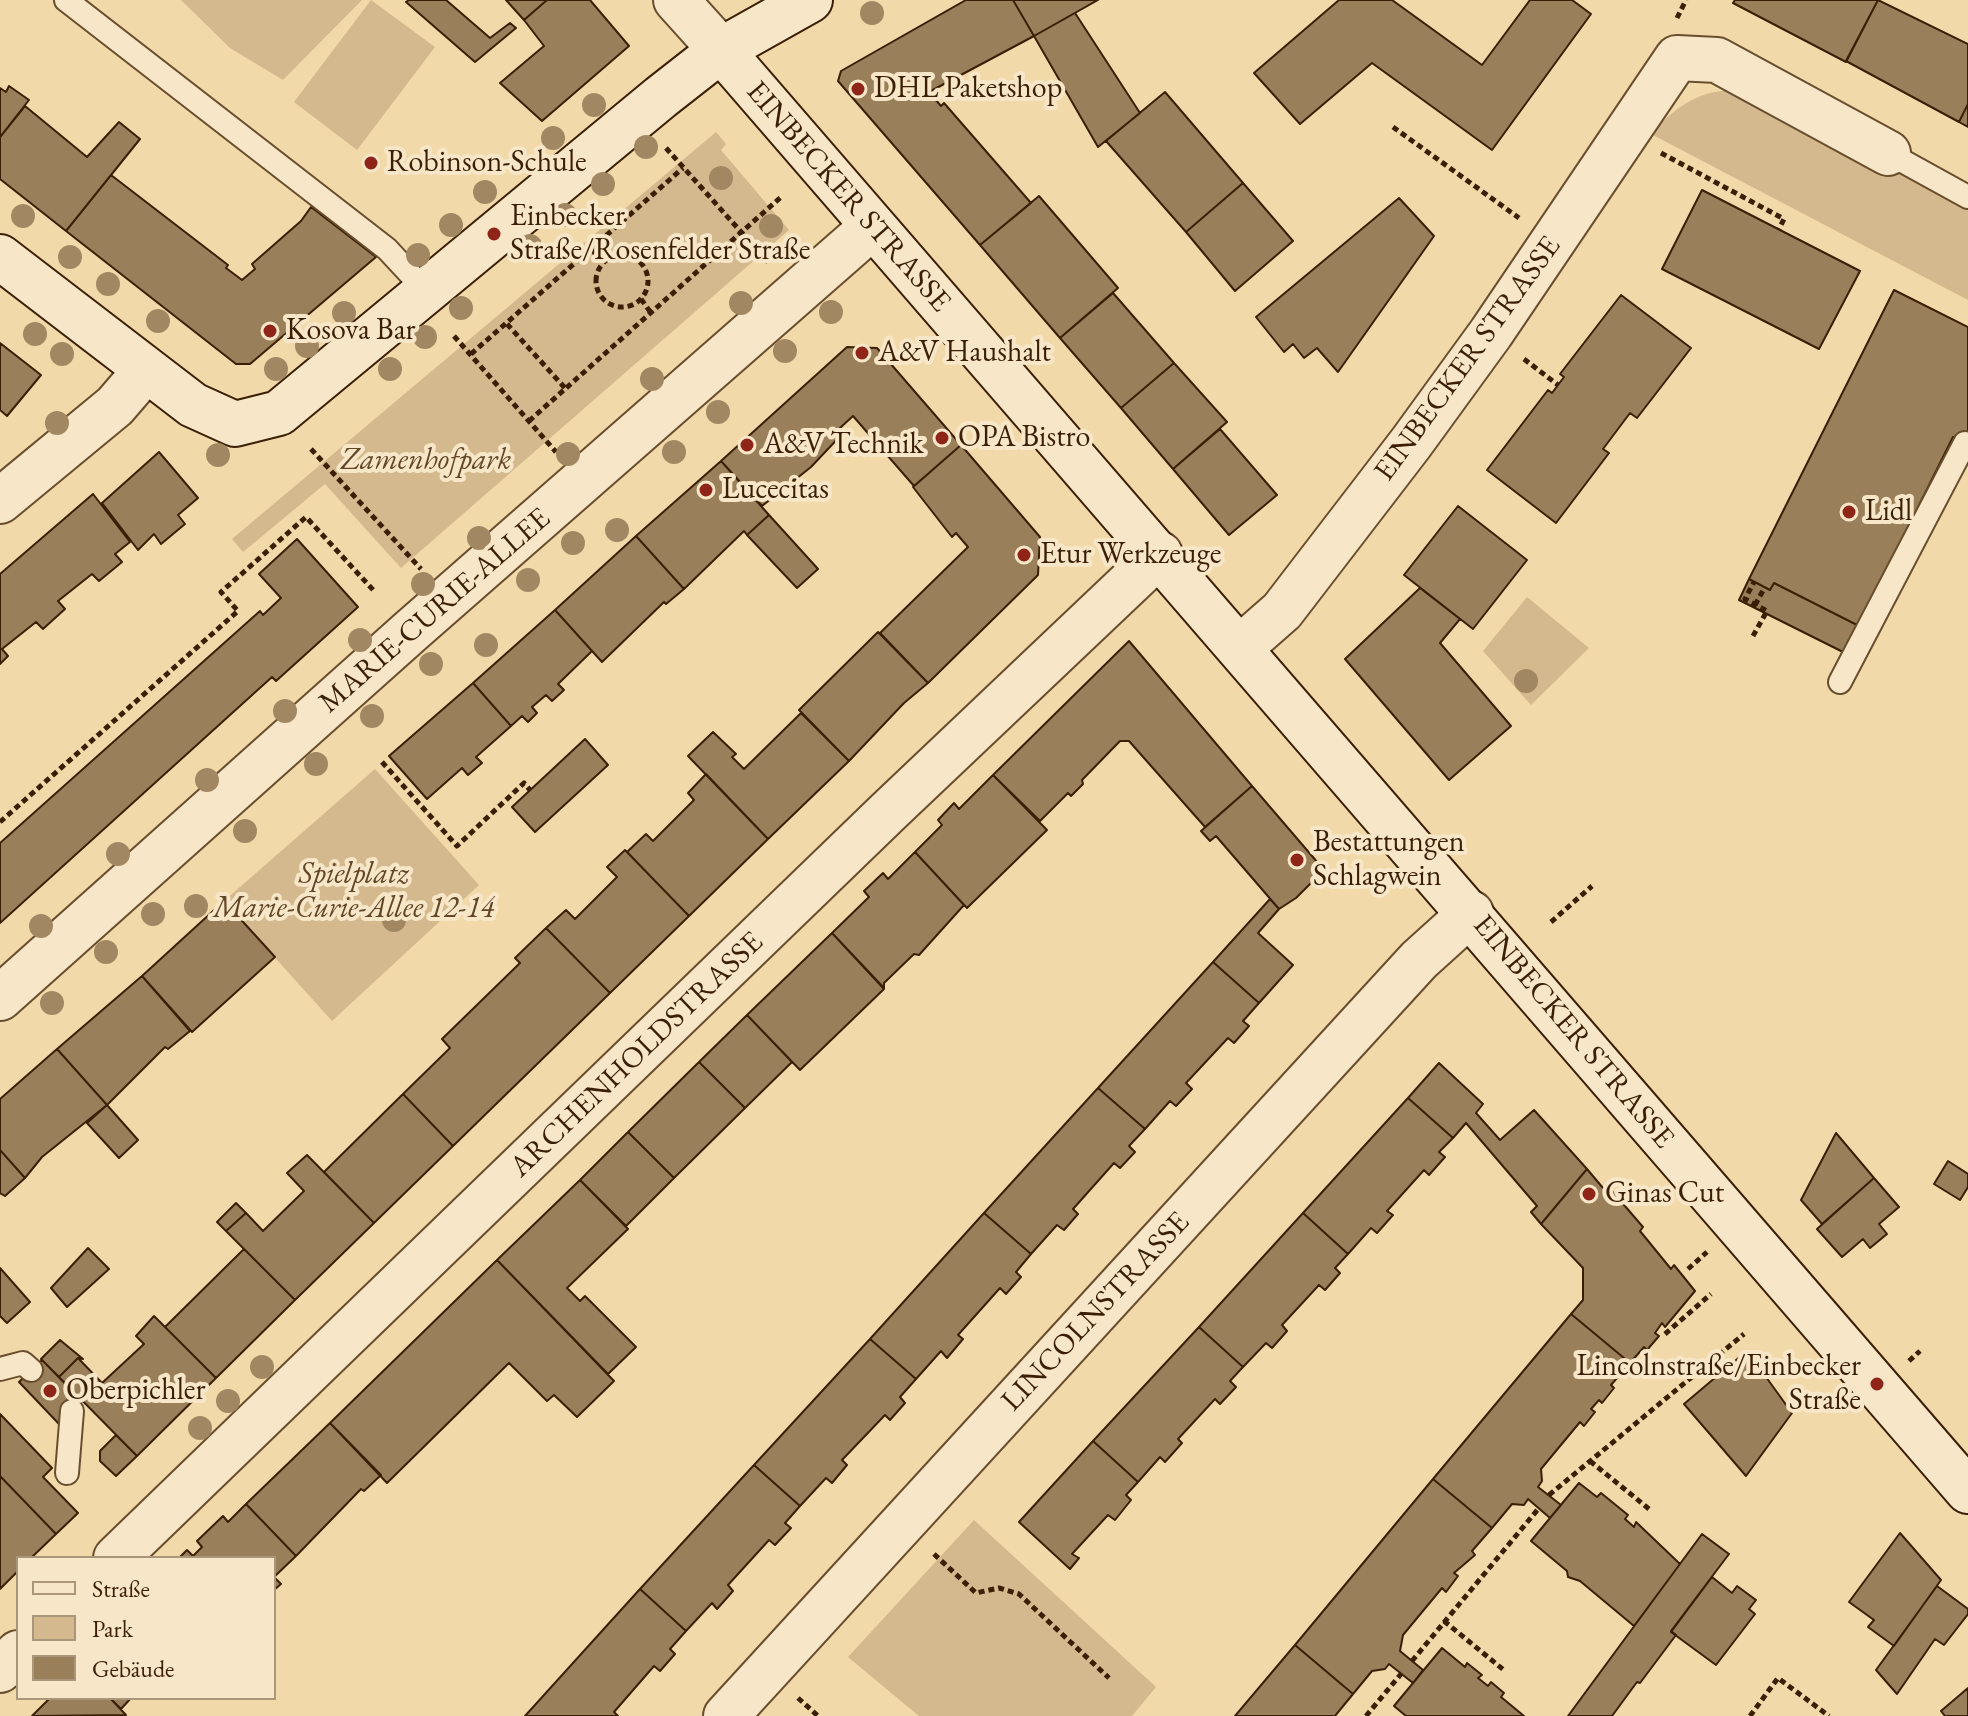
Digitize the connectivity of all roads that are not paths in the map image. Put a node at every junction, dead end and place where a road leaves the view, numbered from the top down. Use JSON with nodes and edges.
{"nodes":[{"id":1,"x":66,"y":0,"type":"edge"},
{"id":2,"x":676,"y":0,"type":"edge"},
{"id":3,"x":810,"y":0,"type":"edge"},
{"id":4,"x":721,"y":50,"type":"junction"},
{"id":5,"x":1888,"y":153,"type":"joint"},
{"id":6,"x":1968,"y":197,"type":"edge"},
{"id":7,"x":872,"y":227,"type":"junction"},
{"id":8,"x":0,"y":257,"type":"edge"},
{"id":9,"x":427,"y":292,"type":"junction"},
{"id":10,"x":146,"y":370,"type":"junction"},
{"id":11,"x":1965,"y":443,"type":"dead end"},
{"id":12,"x":0,"y":501,"type":"edge"},
{"id":13,"x":1160,"y":554,"type":"junction"},
{"id":14,"x":1241,"y":647,"type":"junction"},
{"id":15,"x":1840,"y":682,"type":"dead end"},
{"id":16,"x":1471,"y":913,"type":"junction"},
{"id":17,"x":0,"y":998,"type":"edge"},
{"id":18,"x":0,"y":1369,"type":"edge"},
{"id":19,"x":31,"y":1370,"type":"dead end"},
{"id":20,"x":72,"y":1411,"type":"dead end"},
{"id":21,"x":67,"y":1473,"type":"dead end"},
{"id":22,"x":1968,"y":1491,"type":"edge"},
{"id":23,"x":118,"y":1556,"type":"edge"},
{"id":24,"x":16,"y":1655,"type":"edge"},
{"id":25,"x":0,"y":1670,"type":"edge"},
{"id":26,"x":726,"y":1716,"type":"edge"}],
"edges":[{"from":1,"to":9,"type":"lane"},
{"from":2,"to":4,"type":"street","name":"EINBECKER STRASSE"},
{"from":3,"to":4,"type":"street"},
{"from":4,"to":7,"type":"street","name":"EINBECKER STRASSE"},
{"from":4,"to":9,"type":"street"},
{"from":5,"to":6,"type":"lane"},
{"from":5,"to":14,"type":"street","name":"EINBECKER STRASSE"},
{"from":7,"to":13,"type":"street","name":"EINBECKER STRASSE"},
{"from":7,"to":17,"type":"street","name":"MARIE-CURIE-ALLEE"},
{"from":8,"to":10,"type":"street"},
{"from":9,"to":10,"type":"street"},
{"from":10,"to":12,"type":"street"},
{"from":11,"to":15,"type":"lane"},
{"from":13,"to":14,"type":"street","name":"EINBECKER STRASSE"},
{"from":13,"to":23,"type":"street","name":"ARCHENHOLDSTRASSE"},
{"from":14,"to":16,"type":"street","name":"EINBECKER STRASSE"},
{"from":16,"to":22,"type":"street","name":"EINBECKER STRASSE"},
{"from":16,"to":26,"type":"street","name":"LINCOLNSTRASSE"},
{"from":18,"to":19,"type":"lane"},
{"from":20,"to":21,"type":"lane"},
{"from":24,"to":25,"type":"street"}]}
